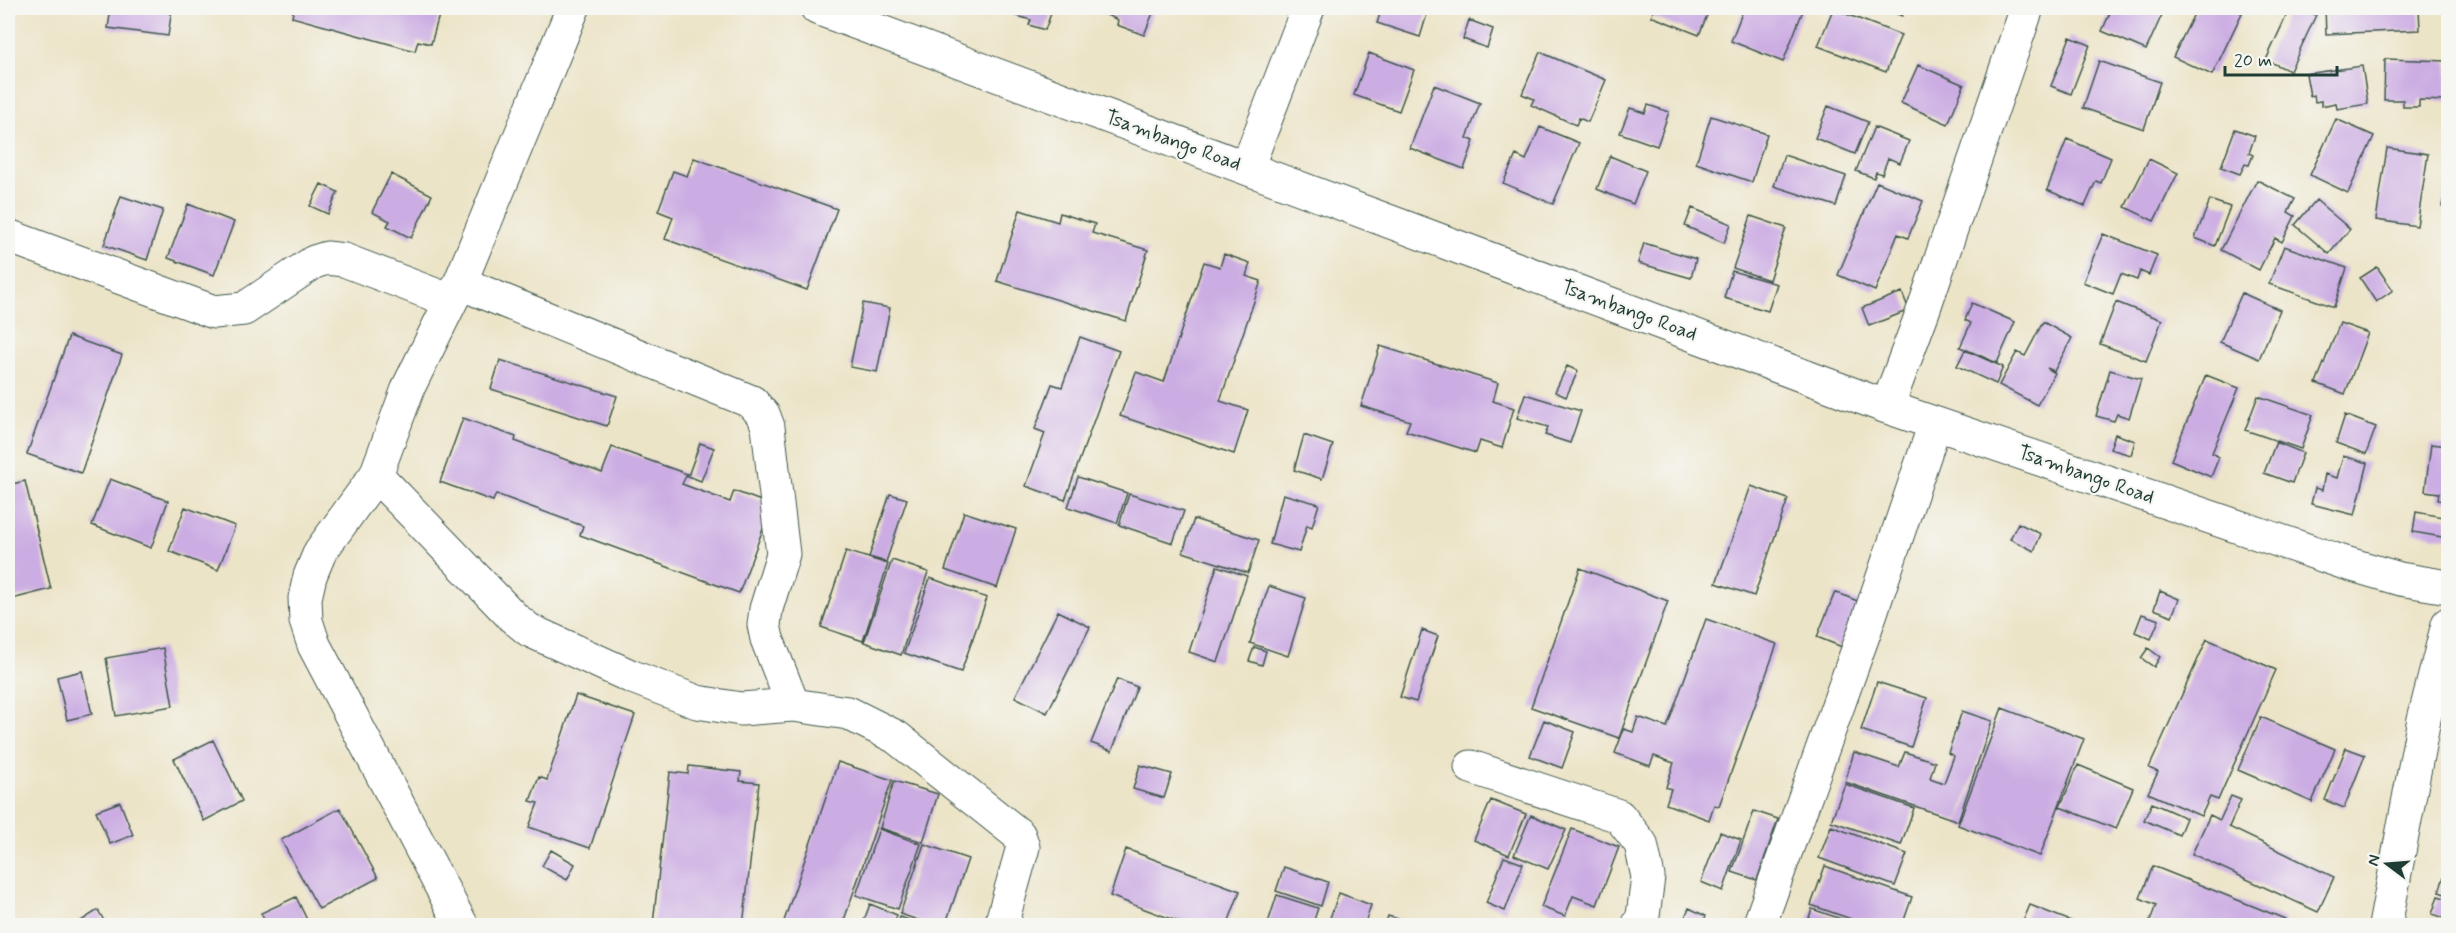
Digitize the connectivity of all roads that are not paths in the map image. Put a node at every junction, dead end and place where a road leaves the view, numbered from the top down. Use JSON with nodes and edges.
{"nodes":[{"id":1,"x":573,"y":8,"type":"edge"},
{"id":2,"x":817,"y":8,"type":"edge"},
{"id":3,"x":1308,"y":8,"type":"edge"},
{"id":4,"x":2027,"y":8,"type":"edge"},
{"id":5,"x":1247,"y":168,"type":"junction"},
{"id":6,"x":8,"y":236,"type":"edge"},
{"id":7,"x":456,"y":292,"type":"junction"},
{"id":8,"x":1887,"y":407,"type":"junction"},
{"id":9,"x":1935,"y":424,"type":"junction"},
{"id":10,"x":376,"y":475,"type":"junction"},
{"id":11,"x":2448,"y":587,"type":"edge"},
{"id":12,"x":2448,"y":624,"type":"edge"},
{"id":13,"x":793,"y":705,"type":"junction"},
{"id":14,"x":1470,"y":767,"type":"dead end"},
{"id":15,"x":462,"y":926,"type":"edge"},
{"id":16,"x":1007,"y":926,"type":"edge"},
{"id":17,"x":1638,"y":926,"type":"edge"},
{"id":18,"x":1759,"y":926,"type":"edge"},
{"id":19,"x":2385,"y":926,"type":"edge"}],
"edges":[{"from":1,"to":7,"type":"street"},
{"from":2,"to":5,"type":"street","name":"Tsambango Road"},
{"from":3,"to":5,"type":"street"},
{"from":4,"to":8,"type":"street"},
{"from":5,"to":8,"type":"street","name":"Tsambango Road"},
{"from":6,"to":7,"type":"street"},
{"from":7,"to":10,"type":"street"},
{"from":7,"to":13,"type":"street"},
{"from":8,"to":9,"type":"street","name":"Tsambango Road"},
{"from":9,"to":11,"type":"street","name":"Tsambango Road"},
{"from":9,"to":18,"type":"street"},
{"from":10,"to":13,"type":"street"},
{"from":10,"to":15,"type":"street"},
{"from":12,"to":19,"type":"street"},
{"from":13,"to":16,"type":"street"},
{"from":14,"to":17,"type":"street"}]}
